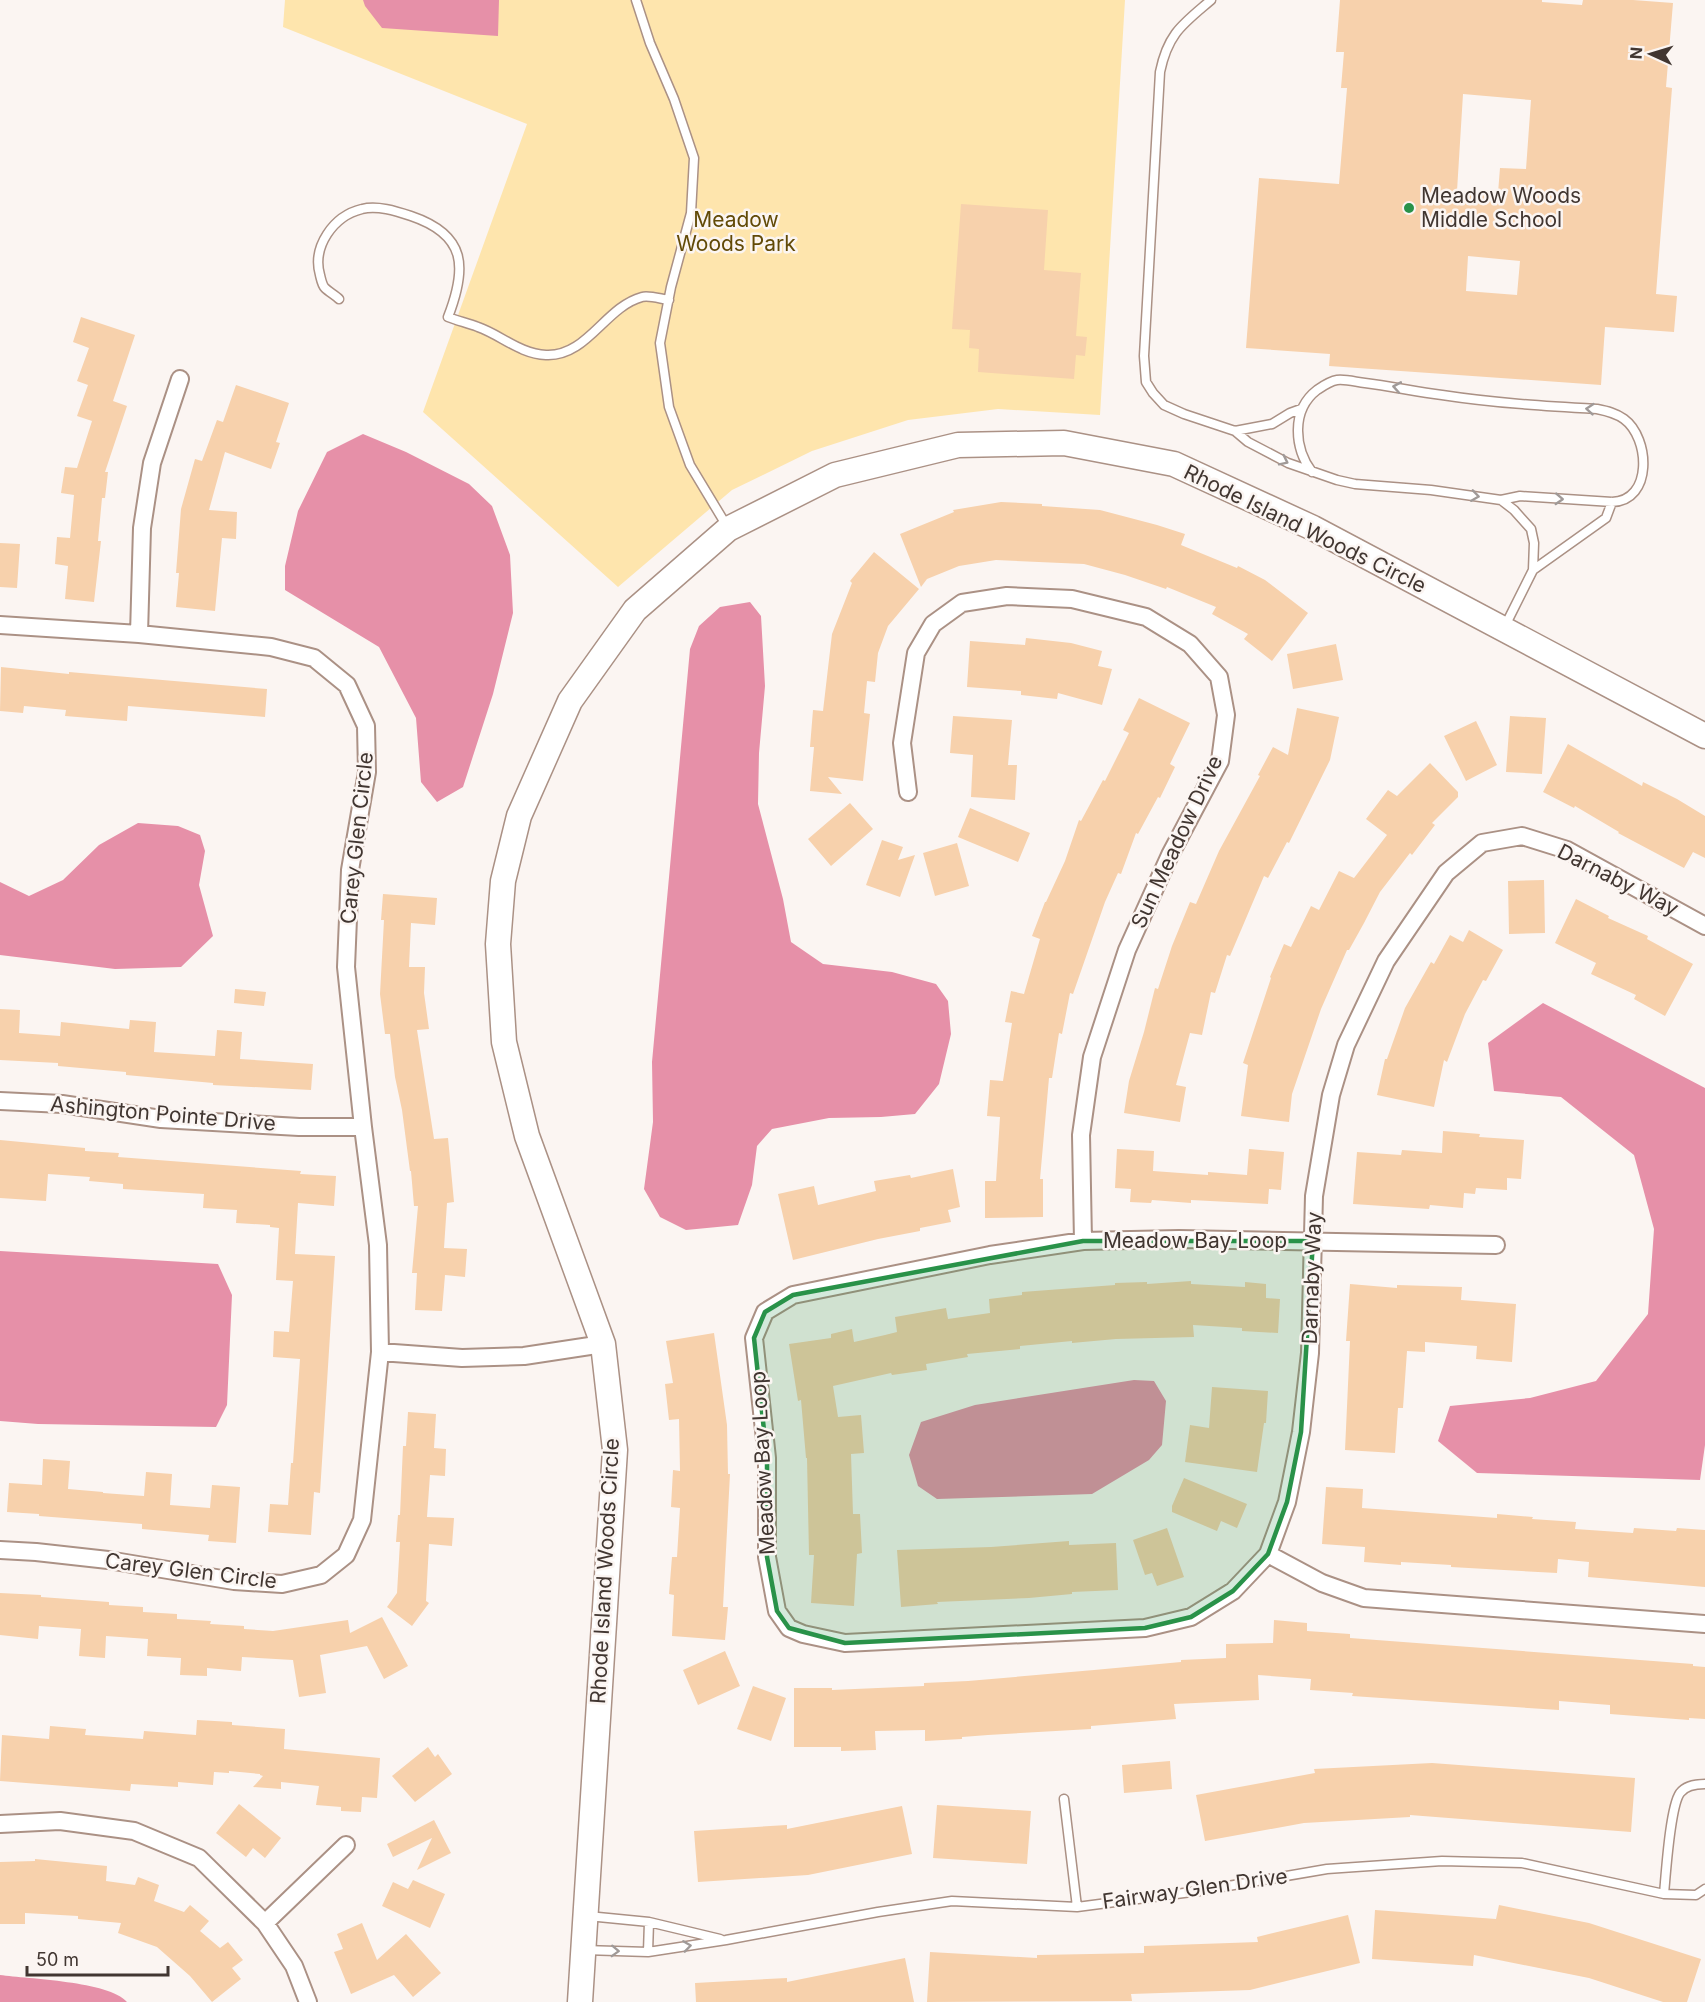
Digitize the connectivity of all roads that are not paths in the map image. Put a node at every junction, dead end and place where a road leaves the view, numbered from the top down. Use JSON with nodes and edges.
{"nodes":[{"id":1,"x":636,"y":0,"type":"edge"},
{"id":2,"x":1211,"y":0,"type":"edge"},
{"id":3,"x":339,"y":299,"type":"dead end"},
{"id":4,"x":669,"y":300,"type":"junction"},
{"id":5,"x":180,"y":379,"type":"dead end"},
{"id":6,"x":1302,"y":409,"type":"junction"},
{"id":7,"x":1235,"y":431,"type":"junction"},
{"id":8,"x":1312,"y":472,"type":"junction"},
{"id":9,"x":1501,"y":500,"type":"junction"},
{"id":10,"x":1612,"y":502,"type":"junction"},
{"id":11,"x":728,"y":529,"type":"junction"},
{"id":12,"x":1533,"y":570,"type":"junction"},
{"id":13,"x":0,"y":625,"type":"edge"},
{"id":14,"x":1503,"y":629,"type":"junction"},
{"id":15,"x":139,"y":634,"type":"junction"},
{"id":16,"x":1705,"y":736,"type":"edge"},
{"id":17,"x":908,"y":792,"type":"dead end"},
{"id":18,"x":1705,"y":926,"type":"edge"},
{"id":19,"x":0,"y":1101,"type":"edge"},
{"id":20,"x":363,"y":1126,"type":"junction"},
{"id":21,"x":1083,"y":1241,"type":"junction"},
{"id":22,"x":1313,"y":1241,"type":"junction"},
{"id":23,"x":1496,"y":1245,"type":"dead end"},
{"id":24,"x":603,"y":1344,"type":"junction"},
{"id":25,"x":380,"y":1352,"type":"junction"},
{"id":26,"x":0,"y":1550,"type":"edge"},
{"id":27,"x":1268,"y":1554,"type":"junction"},
{"id":28,"x":1705,"y":1624,"type":"edge"},
{"id":29,"x":1705,"y":1784,"type":"edge"},
{"id":30,"x":1064,"y":1799,"type":"dead end"},
{"id":31,"x":0,"y":1824,"type":"edge"},
{"id":32,"x":346,"y":1845,"type":"dead end"},
{"id":33,"x":1705,"y":1889,"type":"edge"},
{"id":34,"x":1664,"y":1894,"type":"junction"},
{"id":35,"x":1077,"y":1907,"type":"junction"},
{"id":36,"x":586,"y":1916,"type":"junction"},
{"id":37,"x":649,"y":1922,"type":"junction"},
{"id":38,"x":265,"y":1923,"type":"junction"},
{"id":39,"x":726,"y":1940,"type":"junction"},
{"id":40,"x":583,"y":1950,"type":"junction"},
{"id":41,"x":648,"y":1952,"type":"junction"},
{"id":42,"x":308,"y":2002,"type":"edge"},
{"id":43,"x":579,"y":2002,"type":"edge"}],
"edges":[{"from":1,"to":4,"type":"lane"},
{"from":2,"to":7,"type":"lane"},
{"from":3,"to":4,"type":"lane"},
{"from":4,"to":11,"type":"lane"},
{"from":5,"to":15,"type":"street"},
{"from":6,"to":7,"type":"lane"},
{"from":6,"to":8,"type":"lane"},
{"from":10,"to":6,"type":"lane","one_way":true},
{"from":7,"to":8,"type":"lane","one_way":true},
{"from":8,"to":9,"type":"lane","one_way":true},
{"from":9,"to":10,"type":"lane","one_way":true},
{"from":9,"to":12,"type":"lane"},
{"from":10,"to":12,"type":"lane"},
{"from":11,"to":14,"type":"street","name":"Rhode Island Woods Circle"},
{"from":11,"to":24,"type":"street","name":"Rhode Island Woods Circle"},
{"from":12,"to":14,"type":"lane"},
{"from":13,"to":15,"type":"street","name":"Carey Glen Circle"},
{"from":14,"to":16,"type":"street","name":"Rhode Island Woods Circle"},
{"from":15,"to":20,"type":"street","name":"Carey Glen Circle"},
{"from":17,"to":21,"type":"street","name":"Sun Meadow Drive"},
{"from":18,"to":22,"type":"street","name":"Darnaby Way"},
{"from":19,"to":20,"type":"street","name":"Ashington Pointe Drive"},
{"from":20,"to":25,"type":"street","name":"Carey Glen Circle"},
{"from":21,"to":22,"type":"street","name":"Meadow Bay Loop"},
{"from":21,"to":27,"type":"street","name":"Meadow Bay Loop"},
{"from":22,"to":23,"type":"street","name":"Meadow Bay Loop"},
{"from":22,"to":27,"type":"street","name":"Darnaby Way"},
{"from":24,"to":25,"type":"street"},
{"from":24,"to":36,"type":"street","name":"Rhode Island Woods Circle"},
{"from":25,"to":26,"type":"street","name":"Carey Glen Circle"},
{"from":27,"to":28,"type":"street"},
{"from":29,"to":34,"type":"lane"},
{"from":30,"to":35,"type":"lane"},
{"from":31,"to":38,"type":"street"},
{"from":32,"to":38,"type":"street"},
{"from":33,"to":34,"type":"lane","name":"Fairway Glen Drive"},
{"from":34,"to":35,"type":"lane","name":"Fairway Glen Drive"},
{"from":35,"to":39,"type":"lane","name":"Fairway Glen Drive"},
{"from":36,"to":37,"type":"lane","name":"Fairway Glen Drive"},
{"from":36,"to":40,"type":"street","name":"Rhode Island Woods Circle"},
{"from":37,"to":39,"type":"lane","name":"Fairway Glen Drive"},
{"from":37,"to":41,"type":"lane"},
{"from":38,"to":42,"type":"street"},
{"from":41,"to":39,"type":"lane","name":"Fairway Glen Drive","one_way":true},
{"from":40,"to":41,"type":"lane","name":"Fairway Glen Drive","one_way":true},
{"from":40,"to":43,"type":"street","name":"Rhode Island Woods Circle"}]}
